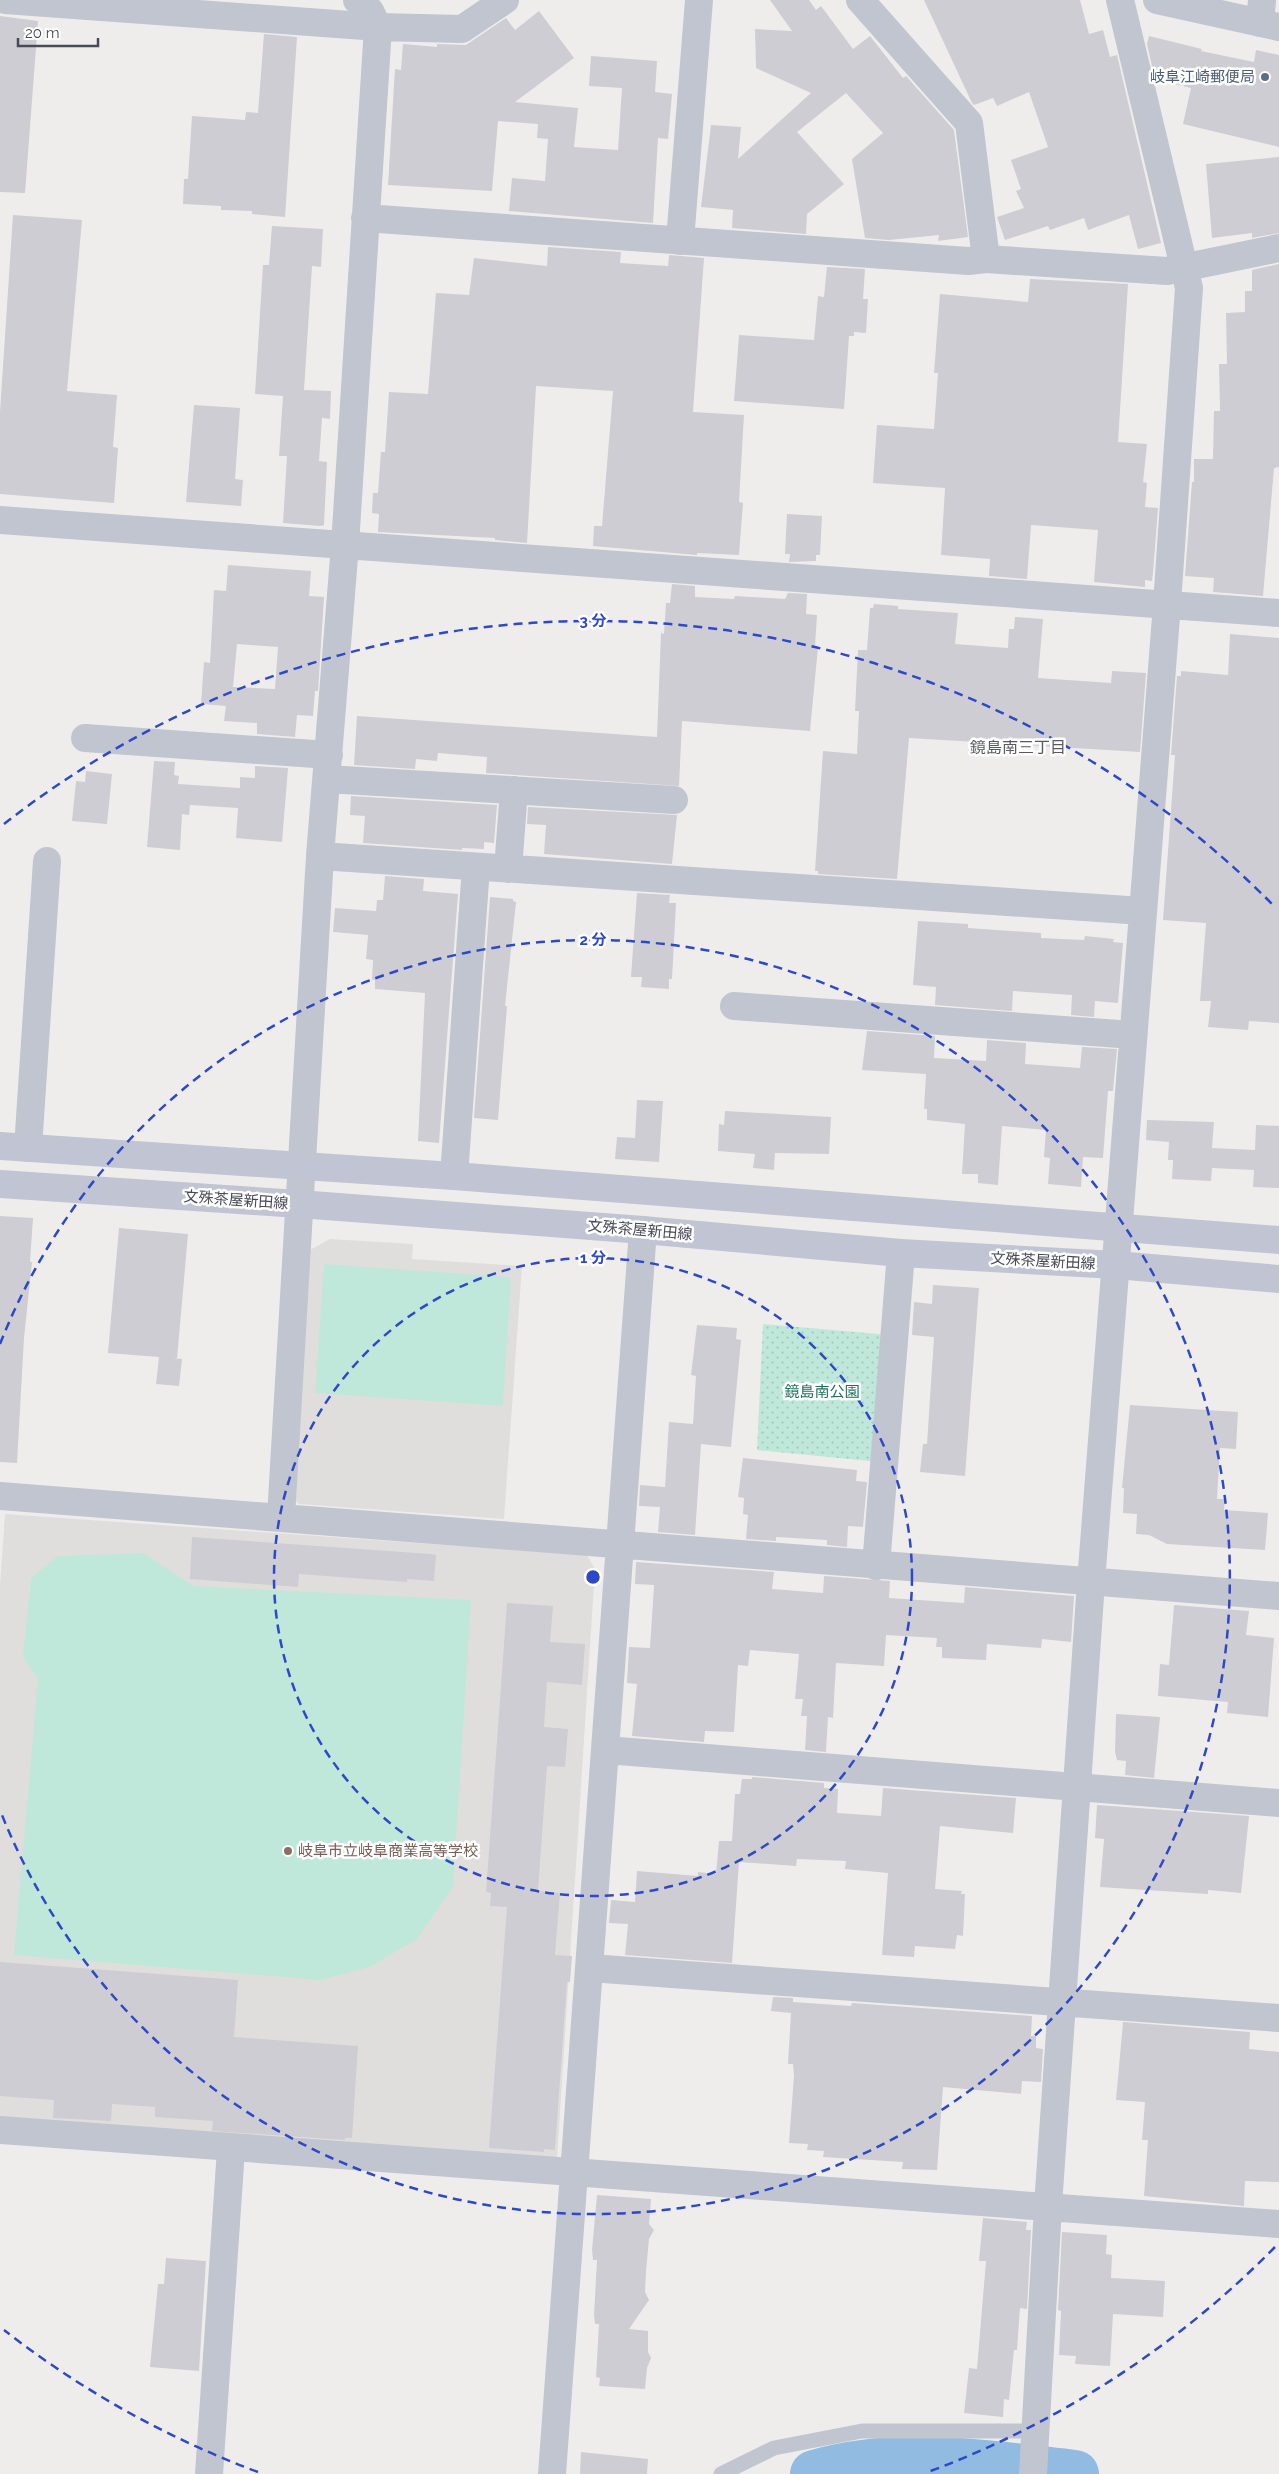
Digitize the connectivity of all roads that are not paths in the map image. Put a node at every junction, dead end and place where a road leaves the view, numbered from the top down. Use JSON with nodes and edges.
{"nodes":[{"id":1,"x":5,"y":0,"type":"edge"},
{"id":2,"x":357,"y":0,"type":"edge"},
{"id":3,"x":506,"y":0,"type":"edge"},
{"id":4,"x":699,"y":0,"type":"edge"},
{"id":5,"x":860,"y":0,"type":"edge"},
{"id":6,"x":1120,"y":0,"type":"edge"},
{"id":7,"x":1157,"y":0,"type":"edge"},
{"id":8,"x":1267,"y":17,"type":"edge"},
{"id":9,"x":378,"y":27,"type":"junction"},
{"id":10,"x":365,"y":218,"type":"junction"},
{"id":11,"x":680,"y":240,"type":"junction"},
{"id":12,"x":1279,"y":248,"type":"edge"},
{"id":13,"x":986,"y":259,"type":"junction"},
{"id":14,"x":1185,"y":266,"type":"junction"},
{"id":15,"x":0,"y":520,"type":"edge"},
{"id":16,"x":345,"y":545,"type":"junction"},
{"id":17,"x":1167,"y":604,"type":"junction"},
{"id":18,"x":1279,"y":613,"type":"edge"},
{"id":19,"x":85,"y":738,"type":"dead end"},
{"id":20,"x":328,"y":767,"type":"junction"},
{"id":21,"x":514,"y":790,"type":"junction"},
{"id":22,"x":674,"y":800,"type":"dead end"},
{"id":23,"x":320,"y":856,"type":"junction"},
{"id":24,"x":47,"y":861,"type":"dead end"},
{"id":25,"x":476,"y":866,"type":"junction"},
{"id":26,"x":508,"y":869,"type":"junction"},
{"id":27,"x":1143,"y":911,"type":"junction"},
{"id":28,"x":734,"y":1006,"type":"dead end"},
{"id":29,"x":1133,"y":1035,"type":"junction"},
{"id":30,"x":0,"y":1146,"type":"edge"},
{"id":31,"x":28,"y":1148,"type":"junction"},
{"id":32,"x":301,"y":1167,"type":"junction"},
{"id":33,"x":454,"y":1176,"type":"junction"},
{"id":34,"x":0,"y":1184,"type":"edge"},
{"id":35,"x":299,"y":1204,"type":"junction"},
{"id":36,"x":1118,"y":1228,"type":"junction"},
{"id":37,"x":643,"y":1230,"type":"junction"},
{"id":38,"x":1279,"y":1240,"type":"edge"},
{"id":39,"x":901,"y":1253,"type":"junction"},
{"id":40,"x":1116,"y":1265,"type":"junction"},
{"id":41,"x":1279,"y":1279,"type":"edge"},
{"id":42,"x":0,"y":1496,"type":"edge"},
{"id":43,"x":281,"y":1517,"type":"junction"},
{"id":44,"x":621,"y":1543,"type":"junction"},
{"id":45,"x":876,"y":1566,"type":"junction"},
{"id":46,"x":1091,"y":1582,"type":"junction"},
{"id":47,"x":1279,"y":1596,"type":"edge"},
{"id":48,"x":606,"y":1750,"type":"junction"},
{"id":49,"x":1077,"y":1788,"type":"junction"},
{"id":50,"x":1279,"y":1803,"type":"edge"},
{"id":51,"x":590,"y":1968,"type":"junction"},
{"id":52,"x":1062,"y":2002,"type":"junction"},
{"id":53,"x":1279,"y":2018,"type":"edge"},
{"id":54,"x":0,"y":2130,"type":"edge"},
{"id":55,"x":231,"y":2149,"type":"junction"},
{"id":56,"x":575,"y":2174,"type":"junction"},
{"id":57,"x":1048,"y":2206,"type":"junction"},
{"id":58,"x":1279,"y":2224,"type":"edge"},
{"id":59,"x":1035,"y":2434,"type":"junction"},
{"id":60,"x":209,"y":2474,"type":"edge"},
{"id":61,"x":552,"y":2474,"type":"edge"},
{"id":62,"x":721,"y":2474,"type":"edge"},
{"id":63,"x":1032,"y":2474,"type":"edge"}],
"edges":[{"from":1,"to":9,"type":"street"},
{"from":2,"to":9,"type":"street"},
{"from":3,"to":9,"type":"street"},
{"from":4,"to":11,"type":"street"},
{"from":5,"to":13,"type":"street"},
{"from":6,"to":14,"type":"street"},
{"from":7,"to":8,"type":"street"},
{"from":9,"to":10,"type":"street"},
{"from":10,"to":11,"type":"street"},
{"from":10,"to":16,"type":"street"},
{"from":11,"to":13,"type":"street"},
{"from":12,"to":14,"type":"street"},
{"from":13,"to":14,"type":"street"},
{"from":14,"to":17,"type":"street"},
{"from":15,"to":16,"type":"street"},
{"from":16,"to":17,"type":"street"},
{"from":16,"to":20,"type":"street"},
{"from":17,"to":18,"type":"street"},
{"from":17,"to":27,"type":"street"},
{"from":19,"to":20,"type":"street"},
{"from":20,"to":21,"type":"street"},
{"from":20,"to":23,"type":"street"},
{"from":21,"to":22,"type":"street"},
{"from":21,"to":26,"type":"street"},
{"from":23,"to":25,"type":"street"},
{"from":23,"to":32,"type":"street"},
{"from":24,"to":31,"type":"street"},
{"from":25,"to":26,"type":"street"},
{"from":25,"to":33,"type":"street"},
{"from":26,"to":27,"type":"street"},
{"from":27,"to":29,"type":"street"},
{"from":28,"to":29,"type":"street"},
{"from":29,"to":36,"type":"street"},
{"from":30,"to":31,"type":"main road"},
{"from":31,"to":32,"type":"main road"},
{"from":32,"to":33,"type":"main road"},
{"from":32,"to":35,"type":"street"},
{"from":33,"to":36,"type":"main road"},
{"from":34,"to":35,"type":"main road","name":"文殊茶屋新田線"},
{"from":35,"to":37,"type":"main road","name":"文殊茶屋新田線"},
{"from":35,"to":43,"type":"street"},
{"from":36,"to":38,"type":"main road"},
{"from":36,"to":40,"type":"street"},
{"from":37,"to":39,"type":"main road","name":"文殊茶屋新田線"},
{"from":37,"to":44,"type":"street"},
{"from":39,"to":40,"type":"main road","name":"文殊茶屋新田線"},
{"from":39,"to":45,"type":"street"},
{"from":40,"to":41,"type":"main road","name":"文殊茶屋新田線"},
{"from":40,"to":46,"type":"street"},
{"from":42,"to":43,"type":"street"},
{"from":43,"to":44,"type":"street"},
{"from":44,"to":45,"type":"street"},
{"from":44,"to":48,"type":"street"},
{"from":45,"to":46,"type":"street"},
{"from":46,"to":47,"type":"street"},
{"from":46,"to":49,"type":"street"},
{"from":48,"to":49,"type":"street"},
{"from":48,"to":51,"type":"street"},
{"from":49,"to":50,"type":"street"},
{"from":49,"to":52,"type":"street"},
{"from":51,"to":52,"type":"street"},
{"from":51,"to":56,"type":"street"},
{"from":52,"to":53,"type":"street"},
{"from":52,"to":57,"type":"street"},
{"from":54,"to":55,"type":"street"},
{"from":55,"to":56,"type":"street"},
{"from":55,"to":60,"type":"street"},
{"from":56,"to":57,"type":"street"},
{"from":56,"to":61,"type":"street"},
{"from":57,"to":58,"type":"street"},
{"from":57,"to":59,"type":"street"},
{"from":59,"to":62,"type":"lane"},
{"from":59,"to":63,"type":"street"}]}
